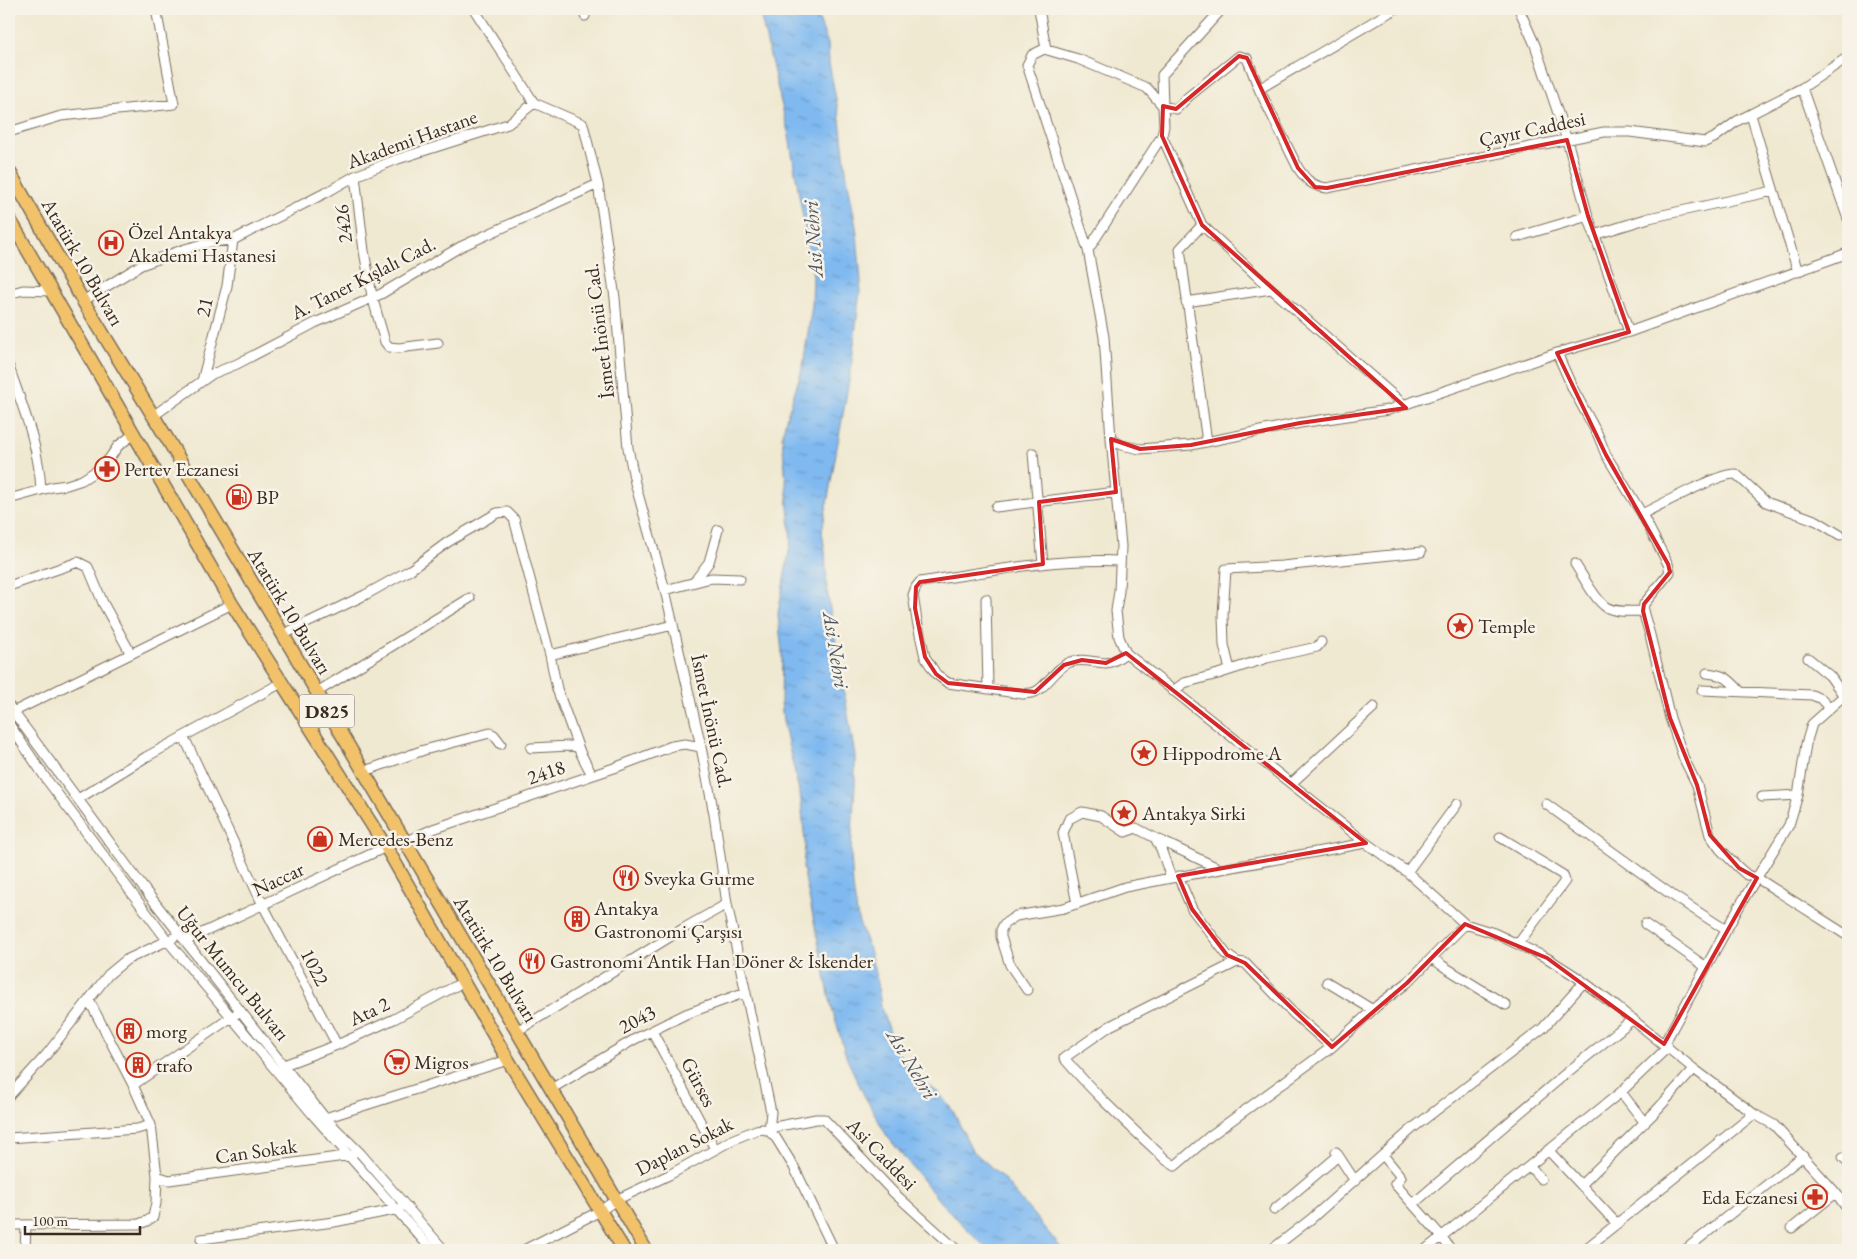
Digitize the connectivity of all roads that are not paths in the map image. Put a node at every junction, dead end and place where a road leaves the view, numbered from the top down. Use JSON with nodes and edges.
{"nodes":[{"id":1,"x":156,"y":9,"type":"edge"},
{"id":2,"x":474,"y":9,"type":"edge"},
{"id":3,"x":1039,"y":9,"type":"edge"},
{"id":4,"x":1222,"y":9,"type":"edge"},
{"id":5,"x":1395,"y":9,"type":"edge"},
{"id":6,"x":1519,"y":9,"type":"edge"},
{"id":7,"x":1844,"y":9,"type":"edge"},
{"id":8,"x":1848,"y":19,"type":"edge"},
{"id":9,"x":1046,"y":49,"type":"junction"},
{"id":10,"x":1848,"y":57,"type":"edge"},
{"id":11,"x":1802,"y":88,"type":"junction"},
{"id":12,"x":1259,"y":89,"type":"junction"},
{"id":13,"x":534,"y":103,"type":"junction"},
{"id":14,"x":1163,"y":106,"type":"junction"},
{"id":15,"x":1751,"y":116,"type":"junction"},
{"id":16,"x":9,"y":132,"type":"edge"},
{"id":17,"x":1162,"y":136,"type":"junction"},
{"id":18,"x":1567,"y":140,"type":"junction"},
{"id":19,"x":9,"y":171,"type":"edge"},
{"id":20,"x":355,"y":176,"type":"junction"},
{"id":21,"x":598,"y":184,"type":"junction"},
{"id":22,"x":1773,"y":191,"type":"junction"},
{"id":23,"x":1588,"y":216,"type":"junction"},
{"id":24,"x":9,"y":218,"type":"edge"},
{"id":25,"x":1848,"y":219,"type":"edge"},
{"id":26,"x":1202,"y":225,"type":"junction"},
{"id":27,"x":1594,"y":235,"type":"junction"},
{"id":28,"x":1517,"y":237,"type":"dead end"},
{"id":29,"x":233,"y":240,"type":"junction"},
{"id":30,"x":1088,"y":250,"type":"junction"},
{"id":31,"x":1848,"y":253,"type":"edge"},
{"id":32,"x":1798,"y":272,"type":"junction"},
{"id":33,"x":1271,"y":288,"type":"junction"},
{"id":34,"x":51,"y":291,"type":"junction"},
{"id":35,"x":9,"y":294,"type":"edge"},
{"id":36,"x":372,"y":296,"type":"junction"},
{"id":37,"x":83,"y":301,"type":"junction"},
{"id":38,"x":1186,"y":302,"type":"junction"},
{"id":39,"x":1629,"y":332,"type":"junction"},
{"id":40,"x":438,"y":343,"type":"dead end"},
{"id":41,"x":1557,"y":353,"type":"junction"},
{"id":42,"x":9,"y":367,"type":"edge"},
{"id":43,"x":202,"y":381,"type":"junction"},
{"id":44,"x":1402,"y":404,"type":"junction"},
{"id":45,"x":152,"y":416,"type":"junction"},
{"id":46,"x":134,"y":434,"type":"junction"},
{"id":47,"x":1111,"y":439,"type":"junction"},
{"id":48,"x":1207,"y":442,"type":"junction"},
{"id":49,"x":1033,"y":453,"type":"dead end"},
{"id":50,"x":41,"y":490,"type":"junction"},
{"id":51,"x":1116,"y":492,"type":"junction"},
{"id":52,"x":9,"y":499,"type":"edge"},
{"id":53,"x":1039,"y":502,"type":"junction"},
{"id":54,"x":996,"y":507,"type":"dead end"},
{"id":55,"x":1642,"y":514,"type":"junction"},
{"id":56,"x":718,"y":530,"type":"dead end"},
{"id":57,"x":1840,"y":535,"type":"dead end"},
{"id":58,"x":1421,"y":552,"type":"dead end"},
{"id":59,"x":1120,"y":561,"type":"junction"},
{"id":60,"x":1043,"y":564,"type":"junction"},
{"id":61,"x":1575,"y":564,"type":"dead end"},
{"id":62,"x":740,"y":579,"type":"dead end"},
{"id":63,"x":693,"y":582,"type":"junction"},
{"id":64,"x":9,"y":586,"type":"edge"},
{"id":65,"x":665,"y":590,"type":"junction"},
{"id":66,"x":470,"y":598,"type":"dead end"},
{"id":67,"x":986,"y":599,"type":"dead end"},
{"id":68,"x":232,"y":604,"type":"junction"},
{"id":69,"x":1642,"y":611,"type":"junction"},
{"id":70,"x":673,"y":625,"type":"junction"},
{"id":71,"x":282,"y":635,"type":"junction"},
{"id":72,"x":1321,"y":642,"type":"dead end"},
{"id":73,"x":1126,"y":653,"type":"junction"},
{"id":74,"x":131,"y":654,"type":"junction"},
{"id":75,"x":550,"y":655,"type":"junction"},
{"id":76,"x":1808,"y":658,"type":"dead end"},
{"id":77,"x":1230,"y":670,"type":"junction"},
{"id":78,"x":1707,"y":673,"type":"dead end"},
{"id":79,"x":283,"y":682,"type":"junction"},
{"id":80,"x":988,"y":689,"type":"junction"},
{"id":81,"x":1702,"y":690,"type":"dead end"},
{"id":82,"x":1173,"y":691,"type":"junction"},
{"id":83,"x":1740,"y":691,"type":"junction"},
{"id":84,"x":316,"y":692,"type":"junction"},
{"id":85,"x":1846,"y":694,"type":"edge"},
{"id":86,"x":1374,"y":706,"type":"dead end"},
{"id":87,"x":1829,"y":708,"type":"junction"},
{"id":88,"x":11,"y":709,"type":"edge"},
{"id":89,"x":9,"y":724,"type":"edge"},
{"id":90,"x":184,"y":737,"type":"junction"},
{"id":91,"x":502,"y":744,"type":"dead end"},
{"id":92,"x":578,"y":747,"type":"junction"},
{"id":93,"x":701,"y":747,"type":"junction"},
{"id":94,"x":531,"y":748,"type":"dead end"},
{"id":95,"x":362,"y":772,"type":"junction"},
{"id":96,"x":592,"y":775,"type":"junction"},
{"id":97,"x":1292,"y":783,"type":"junction"},
{"id":98,"x":1798,"y":795,"type":"junction"},
{"id":99,"x":1762,"y":797,"type":"dead end"},
{"id":100,"x":78,"y":799,"type":"junction"},
{"id":101,"x":1457,"y":804,"type":"dead end"},
{"id":102,"x":1546,"y":804,"type":"dead end"},
{"id":103,"x":1500,"y":837,"type":"dead end"},
{"id":104,"x":1155,"y":838,"type":"junction"},
{"id":105,"x":404,"y":842,"type":"junction"},
{"id":106,"x":1366,"y":843,"type":"junction"},
{"id":107,"x":386,"y":847,"type":"junction"},
{"id":108,"x":1221,"y":869,"type":"junction"},
{"id":109,"x":1407,"y":872,"type":"junction"},
{"id":110,"x":1175,"y":877,"type":"junction"},
{"id":111,"x":1757,"y":878,"type":"junction"},
{"id":112,"x":727,"y":904,"type":"junction"},
{"id":113,"x":1077,"y":904,"type":"junction"},
{"id":114,"x":263,"y":905,"type":"junction"},
{"id":115,"x":1465,"y":924,"type":"junction"},
{"id":116,"x":1646,"y":924,"type":"dead end"},
{"id":117,"x":1726,"y":930,"type":"junction"},
{"id":118,"x":1848,"y":936,"type":"edge"},
{"id":119,"x":183,"y":938,"type":"junction"},
{"id":120,"x":167,"y":940,"type":"junction"},
{"id":121,"x":1518,"y":944,"type":"junction"},
{"id":122,"x":1432,"y":958,"type":"junction"},
{"id":123,"x":1237,"y":962,"type":"junction"},
{"id":124,"x":1706,"y":967,"type":"junction"},
{"id":125,"x":465,"y":981,"type":"junction"},
{"id":126,"x":1327,"y":982,"type":"dead end"},
{"id":127,"x":1584,"y":982,"type":"junction"},
{"id":128,"x":1027,"y":990,"type":"dead end"},
{"id":129,"x":746,"y":992,"type":"junction"},
{"id":130,"x":89,"y":1000,"type":"junction"},
{"id":131,"x":1506,"y":1005,"type":"dead end"},
{"id":132,"x":242,"y":1010,"type":"junction"},
{"id":133,"x":1373,"y":1010,"type":"junction"},
{"id":134,"x":232,"y":1017,"type":"junction"},
{"id":135,"x":1633,"y":1019,"type":"junction"},
{"id":136,"x":517,"y":1031,"type":"junction"},
{"id":137,"x":652,"y":1031,"type":"junction"},
{"id":138,"x":336,"y":1045,"type":"junction"},
{"id":139,"x":1666,"y":1046,"type":"junction"},
{"id":140,"x":1332,"y":1047,"type":"junction"},
{"id":141,"x":508,"y":1060,"type":"junction"},
{"id":142,"x":284,"y":1065,"type":"junction"},
{"id":143,"x":1694,"y":1070,"type":"junction"},
{"id":144,"x":133,"y":1085,"type":"junction"},
{"id":145,"x":551,"y":1089,"type":"junction"},
{"id":146,"x":1621,"y":1092,"type":"junction"},
{"id":147,"x":9,"y":1096,"type":"edge"},
{"id":148,"x":1754,"y":1114,"type":"junction"},
{"id":149,"x":326,"y":1118,"type":"junction"},
{"id":150,"x":1645,"y":1123,"type":"junction"},
{"id":151,"x":151,"y":1125,"type":"junction"},
{"id":152,"x":769,"y":1130,"type":"junction"},
{"id":153,"x":9,"y":1138,"type":"edge"},
{"id":154,"x":715,"y":1149,"type":"junction"},
{"id":155,"x":1548,"y":1150,"type":"junction"},
{"id":156,"x":361,"y":1154,"type":"junction"},
{"id":157,"x":1383,"y":1155,"type":"junction"},
{"id":158,"x":348,"y":1156,"type":"junction"},
{"id":159,"x":1803,"y":1156,"type":"junction"},
{"id":160,"x":1530,"y":1166,"type":"junction"},
{"id":161,"x":157,"y":1176,"type":"junction"},
{"id":162,"x":1541,"y":1179,"type":"dead end"},
{"id":163,"x":1355,"y":1181,"type":"junction"},
{"id":164,"x":1581,"y":1185,"type":"junction"},
{"id":165,"x":1836,"y":1193,"type":"junction"},
{"id":166,"x":616,"y":1200,"type":"junction"},
{"id":167,"x":1413,"y":1204,"type":"junction"},
{"id":168,"x":406,"y":1208,"type":"junction"},
{"id":169,"x":395,"y":1210,"type":"junction"},
{"id":170,"x":1274,"y":1210,"type":"dead end"},
{"id":171,"x":1848,"y":1210,"type":"edge"},
{"id":172,"x":600,"y":1211,"type":"junction"},
{"id":173,"x":1617,"y":1224,"type":"junction"},
{"id":174,"x":9,"y":1225,"type":"edge"},
{"id":175,"x":26,"y":1225,"type":"junction"},
{"id":176,"x":1792,"y":1228,"type":"dead end"},
{"id":177,"x":1442,"y":1237,"type":"junction"},
{"id":178,"x":201,"y":1239,"type":"dead end"},
{"id":179,"x":25,"y":1250,"type":"edge"},
{"id":180,"x":432,"y":1250,"type":"edge"},
{"id":181,"x":444,"y":1250,"type":"edge"},
{"id":182,"x":524,"y":1250,"type":"edge"},
{"id":183,"x":624,"y":1250,"type":"edge"},
{"id":184,"x":646,"y":1250,"type":"edge"},
{"id":185,"x":834,"y":1250,"type":"edge"},
{"id":186,"x":957,"y":1250,"type":"edge"},
{"id":187,"x":1272,"y":1250,"type":"edge"},
{"id":188,"x":1425,"y":1250,"type":"edge"},
{"id":189,"x":1451,"y":1250,"type":"edge"},
{"id":190,"x":1584,"y":1250,"type":"edge"},
{"id":191,"x":1685,"y":1250,"type":"edge"}],
"edges":[{"from":1,"to":16,"type":"street"},
{"from":2,"to":13,"type":"street"},
{"from":3,"to":9,"type":"street"},
{"from":4,"to":14,"type":"street"},
{"from":5,"to":12,"type":"street"},
{"from":6,"to":18,"type":"street"},
{"from":7,"to":8,"type":"street"},
{"from":9,"to":14,"type":"street"},
{"from":9,"to":30,"type":"street"},
{"from":10,"to":11,"type":"street","name":"Çayır Caddesi"},
{"from":11,"to":15,"type":"street","name":"Çayır Caddesi"},
{"from":11,"to":25,"type":"street"},
{"from":12,"to":14,"type":"street"},
{"from":12,"to":18,"type":"street","name":"Çayır Caddesi"},
{"from":13,"to":20,"type":"street","name":"Akademi Hastane"},
{"from":13,"to":21,"type":"street","name":"İsmet İnönü Cad."},
{"from":14,"to":17,"type":"street"},
{"from":15,"to":18,"type":"street","name":"Çayır Caddesi"},
{"from":15,"to":22,"type":"street"},
{"from":17,"to":26,"type":"street"},
{"from":17,"to":30,"type":"street"},
{"from":18,"to":23,"type":"street"},
{"from":19,"to":37,"type":"highway","name":"Atatürk 10 Bulvarı","number":"D825"},
{"from":20,"to":29,"type":"street","name":"Akademi Hastane"},
{"from":20,"to":36,"type":"street","name":"2426"},
{"from":21,"to":36,"type":"street","name":"A. Taner Kışlalı Cad."},
{"from":21,"to":65,"type":"street","name":"İsmet İnönü Cad."},
{"from":22,"to":27,"type":"street"},
{"from":22,"to":32,"type":"street"},
{"from":23,"to":27,"type":"street"},
{"from":23,"to":28,"type":"street"},
{"from":24,"to":34,"type":"highway","name":"Atatürk 10 Bulvarı","number":"D825"},
{"from":26,"to":33,"type":"street"},
{"from":26,"to":38,"type":"street"},
{"from":27,"to":39,"type":"street"},
{"from":29,"to":37,"type":"street","name":"Akademi Hastane"},
{"from":29,"to":43,"type":"street","name":"21"},
{"from":30,"to":47,"type":"street"},
{"from":31,"to":32,"type":"street"},
{"from":32,"to":39,"type":"street"},
{"from":33,"to":38,"type":"street"},
{"from":33,"to":44,"type":"street"},
{"from":34,"to":35,"type":"street"},
{"from":34,"to":46,"type":"highway","name":"Atatürk 10 Bulvarı","number":"D825"},
{"from":36,"to":40,"type":"street","name":"2426"},
{"from":36,"to":43,"type":"street","name":"A. Taner Kışlalı Cad."},
{"from":37,"to":45,"type":"highway","name":"Atatürk 10 Bulvarı","number":"D825"},
{"from":38,"to":48,"type":"street"},
{"from":39,"to":41,"type":"street"},
{"from":41,"to":44,"type":"street"},
{"from":41,"to":55,"type":"street"},
{"from":42,"to":50,"type":"street"},
{"from":43,"to":45,"type":"street","name":"A. Taner Kışlalı Cad."},
{"from":44,"to":48,"type":"street"},
{"from":45,"to":71,"type":"highway","name":"Atatürk 10 Bulvarı","number":"D825"},
{"from":46,"to":50,"type":"street"},
{"from":46,"to":68,"type":"highway","name":"Atatürk 10 Bulvarı","number":"D825"},
{"from":47,"to":48,"type":"street"},
{"from":47,"to":51,"type":"street"},
{"from":49,"to":53,"type":"street"},
{"from":50,"to":52,"type":"street"},
{"from":51,"to":53,"type":"street"},
{"from":51,"to":59,"type":"street"},
{"from":53,"to":54,"type":"street"},
{"from":53,"to":60,"type":"street"},
{"from":55,"to":57,"type":"street"},
{"from":55,"to":69,"type":"street"},
{"from":56,"to":63,"type":"street"},
{"from":58,"to":77,"type":"street"},
{"from":59,"to":60,"type":"street"},
{"from":59,"to":73,"type":"street"},
{"from":60,"to":80,"type":"street"},
{"from":61,"to":69,"type":"street"},
{"from":62,"to":63,"type":"street"},
{"from":63,"to":65,"type":"street"},
{"from":64,"to":74,"type":"street"},
{"from":65,"to":70,"type":"street","name":"İsmet İnönü Cad."},
{"from":66,"to":84,"type":"street"},
{"from":67,"to":80,"type":"street"},
{"from":68,"to":74,"type":"street"},
{"from":68,"to":79,"type":"highway","name":"Atatürk 10 Bulvarı","number":"D825"},
{"from":69,"to":111,"type":"street"},
{"from":70,"to":75,"type":"street"},
{"from":70,"to":93,"type":"street","name":"İsmet İnönü Cad."},
{"from":71,"to":75,"type":"street"},
{"from":71,"to":84,"type":"highway","name":"Atatürk 10 Bulvarı","number":"D825"},
{"from":72,"to":77,"type":"street"},
{"from":73,"to":80,"type":"street"},
{"from":73,"to":82,"type":"street"},
{"from":74,"to":88,"type":"street"},
{"from":75,"to":92,"type":"street"},
{"from":76,"to":85,"type":"street"},
{"from":77,"to":82,"type":"street"},
{"from":78,"to":83,"type":"street"},
{"from":79,"to":90,"type":"street"},
{"from":79,"to":107,"type":"highway","name":"Atatürk 10 Bulvarı","number":"D825"},
{"from":81,"to":83,"type":"street"},
{"from":82,"to":97,"type":"street"},
{"from":83,"to":87,"type":"street"},
{"from":84,"to":95,"type":"highway","name":"Atatürk 10 Bulvarı","number":"D825"},
{"from":85,"to":87,"type":"street"},
{"from":86,"to":97,"type":"street"},
{"from":87,"to":98,"type":"street"},
{"from":88,"to":100,"type":"street","name":"Uğur Mumcu Bulvarı"},
{"from":89,"to":120,"type":"street","name":"Uğur Mumcu Bulvarı"},
{"from":90,"to":100,"type":"street"},
{"from":90,"to":114,"type":"street","name":"1022"},
{"from":91,"to":95,"type":"street"},
{"from":92,"to":94,"type":"street"},
{"from":92,"to":96,"type":"street"},
{"from":93,"to":96,"type":"street","name":"2418"},
{"from":93,"to":112,"type":"street","name":"İsmet İnönü Cad."},
{"from":95,"to":105,"type":"highway","name":"Atatürk 10 Bulvarı","number":"D825"},
{"from":96,"to":105,"type":"street","name":"2418"},
{"from":97,"to":106,"type":"street"},
{"from":98,"to":99,"type":"street"},
{"from":98,"to":111,"type":"street"},
{"from":100,"to":119,"type":"street","name":"Uğur Mumcu Bulvarı"},
{"from":101,"to":109,"type":"street"},
{"from":102,"to":117,"type":"street"},
{"from":103,"to":121,"type":"street"},
{"from":104,"to":108,"type":"street"},
{"from":104,"to":110,"type":"street"},
{"from":104,"to":113,"type":"street"},
{"from":105,"to":136,"type":"highway","name":"Atatürk 10 Bulvarı","number":"D825"},
{"from":106,"to":108,"type":"street"},
{"from":106,"to":109,"type":"street"},
{"from":107,"to":114,"type":"street","name":"Naccar"},
{"from":107,"to":125,"type":"highway","name":"Atatürk 10 Bulvarı","number":"D825"},
{"from":108,"to":110,"type":"street"},
{"from":109,"to":115,"type":"street"},
{"from":110,"to":113,"type":"street"},
{"from":110,"to":123,"type":"street"},
{"from":111,"to":117,"type":"street"},
{"from":111,"to":118,"type":"street"},
{"from":112,"to":129,"type":"street","name":"İsmet İnönü Cad."},
{"from":112,"to":136,"type":"street"},
{"from":113,"to":128,"type":"street"},
{"from":114,"to":119,"type":"street","name":"Naccar"},
{"from":114,"to":138,"type":"street","name":"1022"},
{"from":115,"to":121,"type":"street"},
{"from":115,"to":122,"type":"street"},
{"from":116,"to":124,"type":"street"},
{"from":117,"to":124,"type":"street"},
{"from":119,"to":120,"type":"street","name":"Naccar"},
{"from":119,"to":132,"type":"street","name":"Uğur Mumcu Bulvarı"},
{"from":120,"to":130,"type":"street","name":"Naccar"},
{"from":120,"to":134,"type":"street","name":"Uğur Mumcu Bulvarı"},
{"from":121,"to":127,"type":"street"},
{"from":122,"to":131,"type":"street"},
{"from":122,"to":133,"type":"street"},
{"from":123,"to":140,"type":"street"},
{"from":123,"to":140,"type":"street"},
{"from":124,"to":139,"type":"street"},
{"from":125,"to":138,"type":"street","name":"Ata 2"},
{"from":125,"to":141,"type":"highway","name":"Atatürk 10 Bulvarı","number":"D825"},
{"from":126,"to":133,"type":"street"},
{"from":127,"to":135,"type":"street"},
{"from":127,"to":157,"type":"street"},
{"from":129,"to":137,"type":"street","name":"2043"},
{"from":129,"to":152,"type":"street","name":"İsmet İnönü Cad."},
{"from":130,"to":144,"type":"street"},
{"from":130,"to":147,"type":"street","name":"Naccar"},
{"from":132,"to":134,"type":"street"},
{"from":132,"to":142,"type":"street","name":"Uğur Mumcu Bulvarı"},
{"from":133,"to":140,"type":"street"},
{"from":134,"to":144,"type":"street"},
{"from":134,"to":158,"type":"street","name":"Uğur Mumcu Bulvarı"},
{"from":135,"to":139,"type":"street"},
{"from":135,"to":167,"type":"street"},
{"from":136,"to":145,"type":"highway","name":"Atatürk 10 Bulvarı","number":"D825"},
{"from":137,"to":145,"type":"street","name":"2043"},
{"from":137,"to":154,"type":"street","name":"Gürses"},
{"from":138,"to":142,"type":"street","name":"Ata 2"},
{"from":139,"to":143,"type":"street"},
{"from":139,"to":146,"type":"street"},
{"from":141,"to":149,"type":"street"},
{"from":141,"to":172,"type":"highway","name":"Atatürk 10 Bulvarı","number":"D825"},
{"from":142,"to":149,"type":"street","name":"Uğur Mumcu Bulvarı"},
{"from":143,"to":148,"type":"street"},
{"from":143,"to":150,"type":"street"},
{"from":144,"to":151,"type":"street"},
{"from":145,"to":166,"type":"highway","name":"Atatürk 10 Bulvarı","number":"D825"},
{"from":146,"to":150,"type":"street"},
{"from":146,"to":155,"type":"street"},
{"from":148,"to":159,"type":"street"},
{"from":148,"to":173,"type":"street"},
{"from":149,"to":156,"type":"street","name":"Uğur Mumcu Bulvarı"},
{"from":150,"to":164,"type":"street"},
{"from":151,"to":153,"type":"street"},
{"from":151,"to":161,"type":"street"},
{"from":152,"to":154,"type":"street","name":"Daplan Sokak"},
{"from":152,"to":185,"type":"street"},
{"from":152,"to":186,"type":"street","name":"Asi Caddesi"},
{"from":154,"to":166,"type":"street","name":"Daplan Sokak"},
{"from":155,"to":160,"type":"street"},
{"from":155,"to":164,"type":"street"},
{"from":156,"to":158,"type":"street","name":"Can Sokak"},
{"from":156,"to":168,"type":"street","name":"Uğur Mumcu Bulvarı"},
{"from":157,"to":163,"type":"street"},
{"from":157,"to":167,"type":"street"},
{"from":158,"to":161,"type":"street","name":"Can Sokak"},
{"from":158,"to":169,"type":"street","name":"Uğur Mumcu Bulvarı"},
{"from":159,"to":165,"type":"street"},
{"from":159,"to":191,"type":"street"},
{"from":160,"to":162,"type":"street"},
{"from":160,"to":177,"type":"street"},
{"from":161,"to":175,"type":"street"},
{"from":163,"to":170,"type":"street"},
{"from":163,"to":187,"type":"street"},
{"from":164,"to":173,"type":"street"},
{"from":165,"to":171,"type":"street"},
{"from":165,"to":176,"type":"street"},
{"from":166,"to":172,"type":"street","name":"Daplan Sokak"},
{"from":166,"to":184,"type":"highway","name":"Atatürk 10 Bulvarı","number":"D825"},
{"from":167,"to":177,"type":"street"},
{"from":168,"to":169,"type":"street"},
{"from":168,"to":181,"type":"street","name":"Uğur Mumcu Bulvarı"},
{"from":169,"to":178,"type":"street"},
{"from":169,"to":180,"type":"street","name":"Uğur Mumcu Bulvarı"},
{"from":172,"to":182,"type":"street","name":"Daplan Sokak"},
{"from":172,"to":183,"type":"highway","name":"Atatürk 10 Bulvarı","number":"D825"},
{"from":173,"to":190,"type":"street"},
{"from":174,"to":175,"type":"street"},
{"from":175,"to":179,"type":"street"},
{"from":177,"to":188,"type":"street"},
{"from":177,"to":189,"type":"street"}]}
